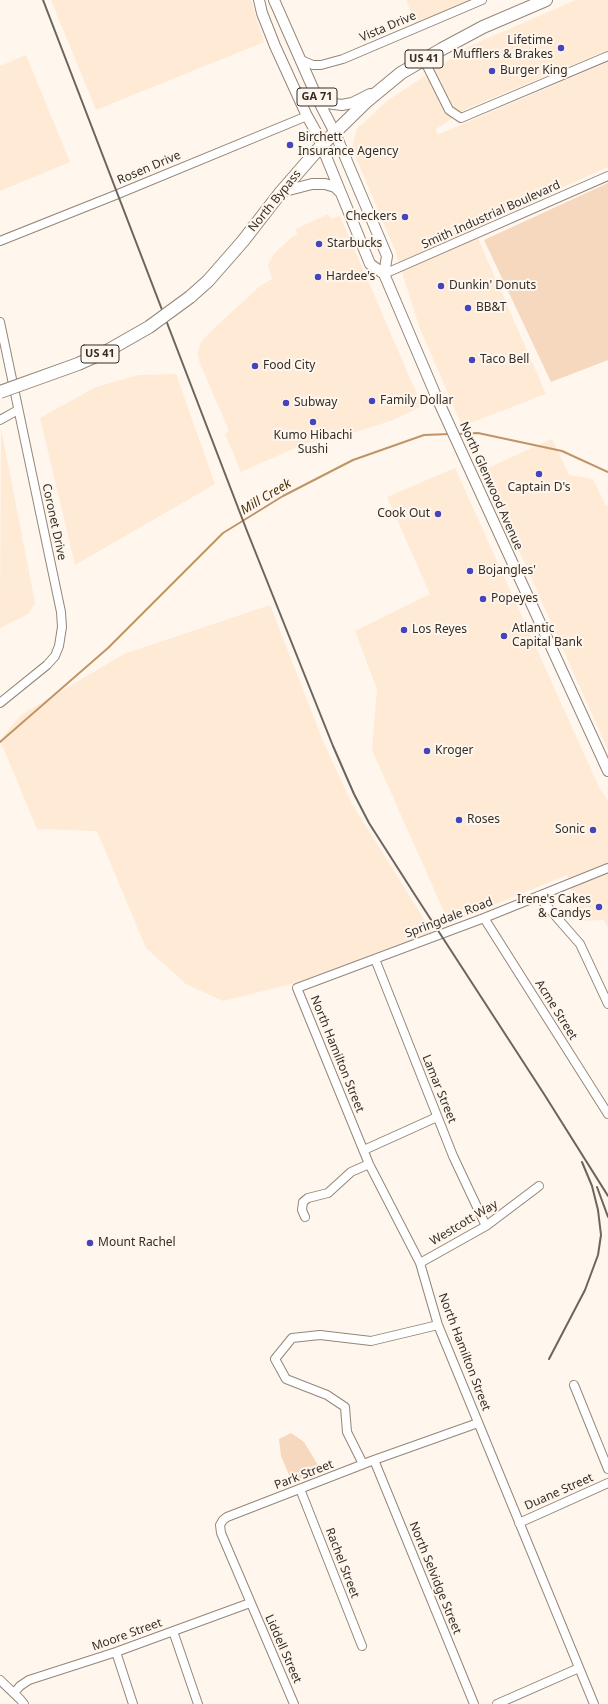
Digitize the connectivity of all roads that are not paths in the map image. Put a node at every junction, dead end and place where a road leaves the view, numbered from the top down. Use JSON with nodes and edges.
{"nodes":[{"id":1,"x":259,"y":0,"type":"edge"},
{"id":2,"x":274,"y":0,"type":"edge"},
{"id":3,"x":482,"y":0,"type":"edge"},
{"id":4,"x":546,"y":0,"type":"edge"},
{"id":5,"x":608,"y":56,"type":"edge"},
{"id":6,"x":301,"y":60,"type":"junction"},
{"id":7,"x":424,"y":60,"type":"junction"},
{"id":8,"x":389,"y":83,"type":"junction"},
{"id":9,"x":319,"y":102,"type":"junction"},
{"id":10,"x":307,"y":116,"type":"junction"},
{"id":11,"x":335,"y":133,"type":"junction"},
{"id":12,"x":321,"y":146,"type":"junction"},
{"id":13,"x":608,"y":176,"type":"edge"},
{"id":14,"x":281,"y":192,"type":"junction"},
{"id":15,"x":340,"y":192,"type":"junction"},
{"id":16,"x":0,"y":241,"type":"edge"},
{"id":17,"x":384,"y":274,"type":"junction"},
{"id":18,"x":0,"y":322,"type":"edge"},
{"id":19,"x":0,"y":392,"type":"edge"},
{"id":20,"x":18,"y":410,"type":"junction"},
{"id":21,"x":0,"y":420,"type":"edge"},
{"id":22,"x":0,"y":703,"type":"edge"},
{"id":23,"x":608,"y":772,"type":"edge"},
{"id":24,"x":608,"y":868,"type":"edge"},
{"id":25,"x":538,"y":896,"type":"junction"},
{"id":26,"x":484,"y":918,"type":"junction"},
{"id":27,"x":374,"y":959,"type":"junction"},
{"id":28,"x":297,"y":988,"type":"joint"},
{"id":29,"x":608,"y":1004,"type":"edge"},
{"id":30,"x":608,"y":1114,"type":"edge"},
{"id":31,"x":437,"y":1117,"type":"junction"},
{"id":32,"x":364,"y":1150,"type":"junction"},
{"id":33,"x":369,"y":1164,"type":"junction"},
{"id":34,"x":539,"y":1186,"type":"dead end"},
{"id":35,"x":305,"y":1217,"type":"dead end"},
{"id":36,"x":486,"y":1226,"type":"junction"},
{"id":37,"x":420,"y":1263,"type":"junction"},
{"id":38,"x":438,"y":1325,"type":"junction"},
{"id":39,"x":574,"y":1385,"type":"dead end"},
{"id":40,"x":478,"y":1423,"type":"junction"},
{"id":41,"x":374,"y":1460,"type":"junction"},
{"id":42,"x":363,"y":1464,"type":"junction"},
{"id":43,"x":608,"y":1469,"type":"edge"},
{"id":44,"x":608,"y":1483,"type":"edge"},
{"id":45,"x":300,"y":1489,"type":"junction"},
{"id":46,"x":519,"y":1523,"type":"junction"},
{"id":47,"x":250,"y":1603,"type":"junction"},
{"id":48,"x":173,"y":1631,"type":"junction"},
{"id":49,"x":362,"y":1646,"type":"dead end"},
{"id":50,"x":116,"y":1652,"type":"junction"},
{"id":51,"x":579,"y":1668,"type":"junction"},
{"id":52,"x":0,"y":1680,"type":"edge"},
{"id":53,"x":14,"y":1693,"type":"junction"},
{"id":54,"x":24,"y":1704,"type":"edge"},
{"id":55,"x":132,"y":1704,"type":"edge"},
{"id":56,"x":198,"y":1704,"type":"edge"},
{"id":57,"x":294,"y":1704,"type":"edge"},
{"id":58,"x":474,"y":1704,"type":"edge"},
{"id":59,"x":497,"y":1704,"type":"edge"},
{"id":60,"x":594,"y":1704,"type":"edge"}],
"edges":[{"from":1,"to":10,"type":"main road","number":"GA 71"},
{"from":2,"to":6,"type":"main road","number":"GA 71"},
{"from":3,"to":6,"type":"street","name":"Vista Drive"},
{"from":4,"to":7,"type":"highway","name":"North Bypass","number":"US 41"},
{"from":5,"to":7,"type":"street"},
{"from":6,"to":9,"type":"main road","number":"GA 71"},
{"from":7,"to":8,"type":"highway","name":"North Bypass","number":"US 41"},
{"from":8,"to":9,"type":"main road"},
{"from":8,"to":11,"type":"highway","name":"North Bypass","number":"US 41"},
{"from":9,"to":11,"type":"main road","number":"GA 71"},
{"from":10,"to":12,"type":"main road","number":"GA 71"},
{"from":10,"to":16,"type":"street","name":"Rosen Drive"},
{"from":11,"to":12,"type":"highway","name":"North Bypass","number":"US 41"},
{"from":11,"to":17,"type":"main road","name":"North Glenwood Avenue"},
{"from":12,"to":14,"type":"highway","name":"North Bypass","number":"US 41"},
{"from":12,"to":15,"type":"main road","name":"North Glenwood Avenue"},
{"from":13,"to":17,"type":"street","name":"Smith Industrial Boulevard"},
{"from":14,"to":15,"type":"main road"},
{"from":14,"to":19,"type":"highway","name":"North Bypass","number":"US 41","bridge":true},
{"from":15,"to":17,"type":"main road","name":"North Glenwood Avenue"},
{"from":17,"to":23,"type":"main road","name":"North Glenwood Avenue"},
{"from":18,"to":20,"type":"street","name":"Coronet Drive"},
{"from":20,"to":21,"type":"street"},
{"from":20,"to":22,"type":"street","name":"Coronet Drive"},
{"from":24,"to":25,"type":"street","name":"Springdale Road"},
{"from":25,"to":26,"type":"street","name":"Springdale Road"},
{"from":25,"to":29,"type":"street"},
{"from":26,"to":27,"type":"street","name":"Springdale Road"},
{"from":26,"to":30,"type":"street","name":"Acme Street"},
{"from":27,"to":28,"type":"street","name":"Springdale Road"},
{"from":27,"to":31,"type":"street","name":"Lamar Street"},
{"from":28,"to":32,"type":"street","name":"North Hamilton Street"},
{"from":31,"to":32,"type":"street"},
{"from":31,"to":36,"type":"street","name":"Lamar Street"},
{"from":32,"to":33,"type":"street","name":"North Hamilton Street"},
{"from":33,"to":35,"type":"street"},
{"from":33,"to":37,"type":"street","name":"North Hamilton Street"},
{"from":34,"to":36,"type":"street","name":"Westcott Way"},
{"from":36,"to":37,"type":"street","name":"Westcott Way"},
{"from":37,"to":38,"type":"street","name":"North Hamilton Street"},
{"from":38,"to":40,"type":"street","name":"North Hamilton Street"},
{"from":38,"to":42,"type":"street"},
{"from":39,"to":43,"type":"street"},
{"from":40,"to":41,"type":"street","name":"Park Street"},
{"from":40,"to":46,"type":"street","name":"North Hamilton Street"},
{"from":41,"to":42,"type":"street","name":"Park Street"},
{"from":41,"to":58,"type":"street","name":"North Selvidge Street"},
{"from":42,"to":45,"type":"street","name":"Park Street"},
{"from":44,"to":46,"type":"street","name":"Duane Street"},
{"from":45,"to":47,"type":"street","name":"Park Street"},
{"from":45,"to":49,"type":"street","name":"Rachel Street"},
{"from":46,"to":51,"type":"street","name":"North Hamilton Street"},
{"from":47,"to":48,"type":"street","name":"Moore Street"},
{"from":47,"to":57,"type":"street","name":"Liddell Street"},
{"from":48,"to":50,"type":"street","name":"Moore Street"},
{"from":48,"to":56,"type":"street"},
{"from":50,"to":53,"type":"street","name":"Moore Street"},
{"from":50,"to":55,"type":"street"},
{"from":51,"to":59,"type":"street"},
{"from":51,"to":60,"type":"street","name":"North Hamilton Street"},
{"from":52,"to":53,"type":"street"},
{"from":53,"to":54,"type":"street"}]}
